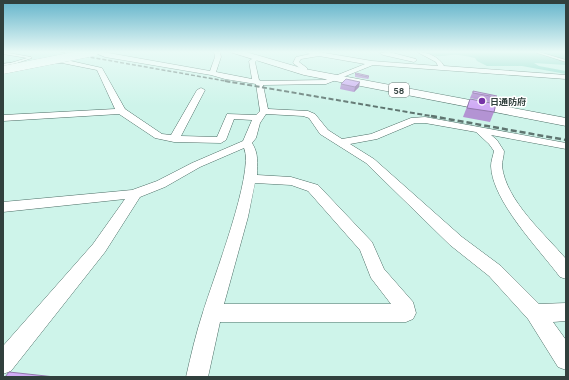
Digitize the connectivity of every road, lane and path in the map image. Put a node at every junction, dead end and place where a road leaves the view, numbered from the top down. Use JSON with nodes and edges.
{"nodes":[{"id":1,"x":100,"y":70,"type":"edge"},
{"id":2,"x":193,"y":70,"type":"edge"},
{"id":3,"x":213,"y":70,"type":"edge"},
{"id":4,"x":254,"y":70,"type":"edge"},
{"id":5,"x":295,"y":70,"type":"edge"},
{"id":6,"x":356,"y":70,"type":"edge"},
{"id":7,"x":480,"y":70,"type":"edge"},
{"id":8,"x":304,"y":72,"type":"joint"},
{"id":9,"x":212,"y":73,"type":"junction"},
{"id":10,"x":566,"y":77,"type":"edge"},
{"id":11,"x":337,"y":78,"type":"junction"},
{"id":12,"x":258,"y":82,"type":"junction"},
{"id":13,"x":202,"y":90,"type":"dead end"},
{"id":14,"x":121,"y":111,"type":"junction"},
{"id":15,"x":261,"y":114,"type":"junction"},
{"id":16,"x":3,"y":118,"type":"edge"},
{"id":17,"x":566,"y":122,"type":"edge"},
{"id":18,"x":479,"y":130,"type":"junction"},
{"id":19,"x":174,"y":139,"type":"junction"},
{"id":20,"x":341,"y":142,"type":"junction"},
{"id":21,"x":248,"y":143,"type":"junction"},
{"id":22,"x":566,"y":146,"type":"edge"},
{"id":23,"x":250,"y":179,"type":"junction"},
{"id":24,"x":134,"y":194,"type":"junction"},
{"id":25,"x":3,"y":207,"type":"edge"},
{"id":26,"x":566,"y":272,"type":"edge"},
{"id":27,"x":566,"y":312,"type":"edge"},
{"id":28,"x":212,"y":313,"type":"junction"},
{"id":29,"x":534,"y":313,"type":"junction"},
{"id":30,"x":566,"y":359,"type":"edge"},
{"id":31,"x":3,"y":363,"type":"edge"},
{"id":32,"x":197,"y":377,"type":"edge"}],
"edges":[{"from":1,"to":14,"type":"street"},
{"from":2,"to":9,"type":"street"},
{"from":3,"to":9,"type":"street"},
{"from":4,"to":12,"type":"street"},
{"from":5,"to":8,"type":"main road","number":"58"},
{"from":6,"to":11,"type":"street"},
{"from":7,"to":10,"type":"street"},
{"from":8,"to":11,"type":"main road","number":"58"},
{"from":9,"to":12,"type":"street"},
{"from":11,"to":12,"type":"street"},
{"from":11,"to":17,"type":"main road","number":"58"},
{"from":12,"to":15,"type":"street"},
{"from":13,"to":19,"type":"street"},
{"from":14,"to":16,"type":"street"},
{"from":14,"to":19,"type":"street"},
{"from":15,"to":19,"type":"street"},
{"from":15,"to":20,"type":"street"},
{"from":15,"to":21,"type":"street"},
{"from":18,"to":20,"type":"street"},
{"from":18,"to":22,"type":"street"},
{"from":18,"to":26,"type":"street"},
{"from":20,"to":29,"type":"street"},
{"from":21,"to":23,"type":"street"},
{"from":21,"to":24,"type":"street"},
{"from":23,"to":28,"type":"street"},
{"from":23,"to":28,"type":"street"},
{"from":24,"to":25,"type":"street"},
{"from":24,"to":31,"type":"street"},
{"from":27,"to":29,"type":"street"},
{"from":28,"to":32,"type":"street"},
{"from":29,"to":30,"type":"street"}]}
